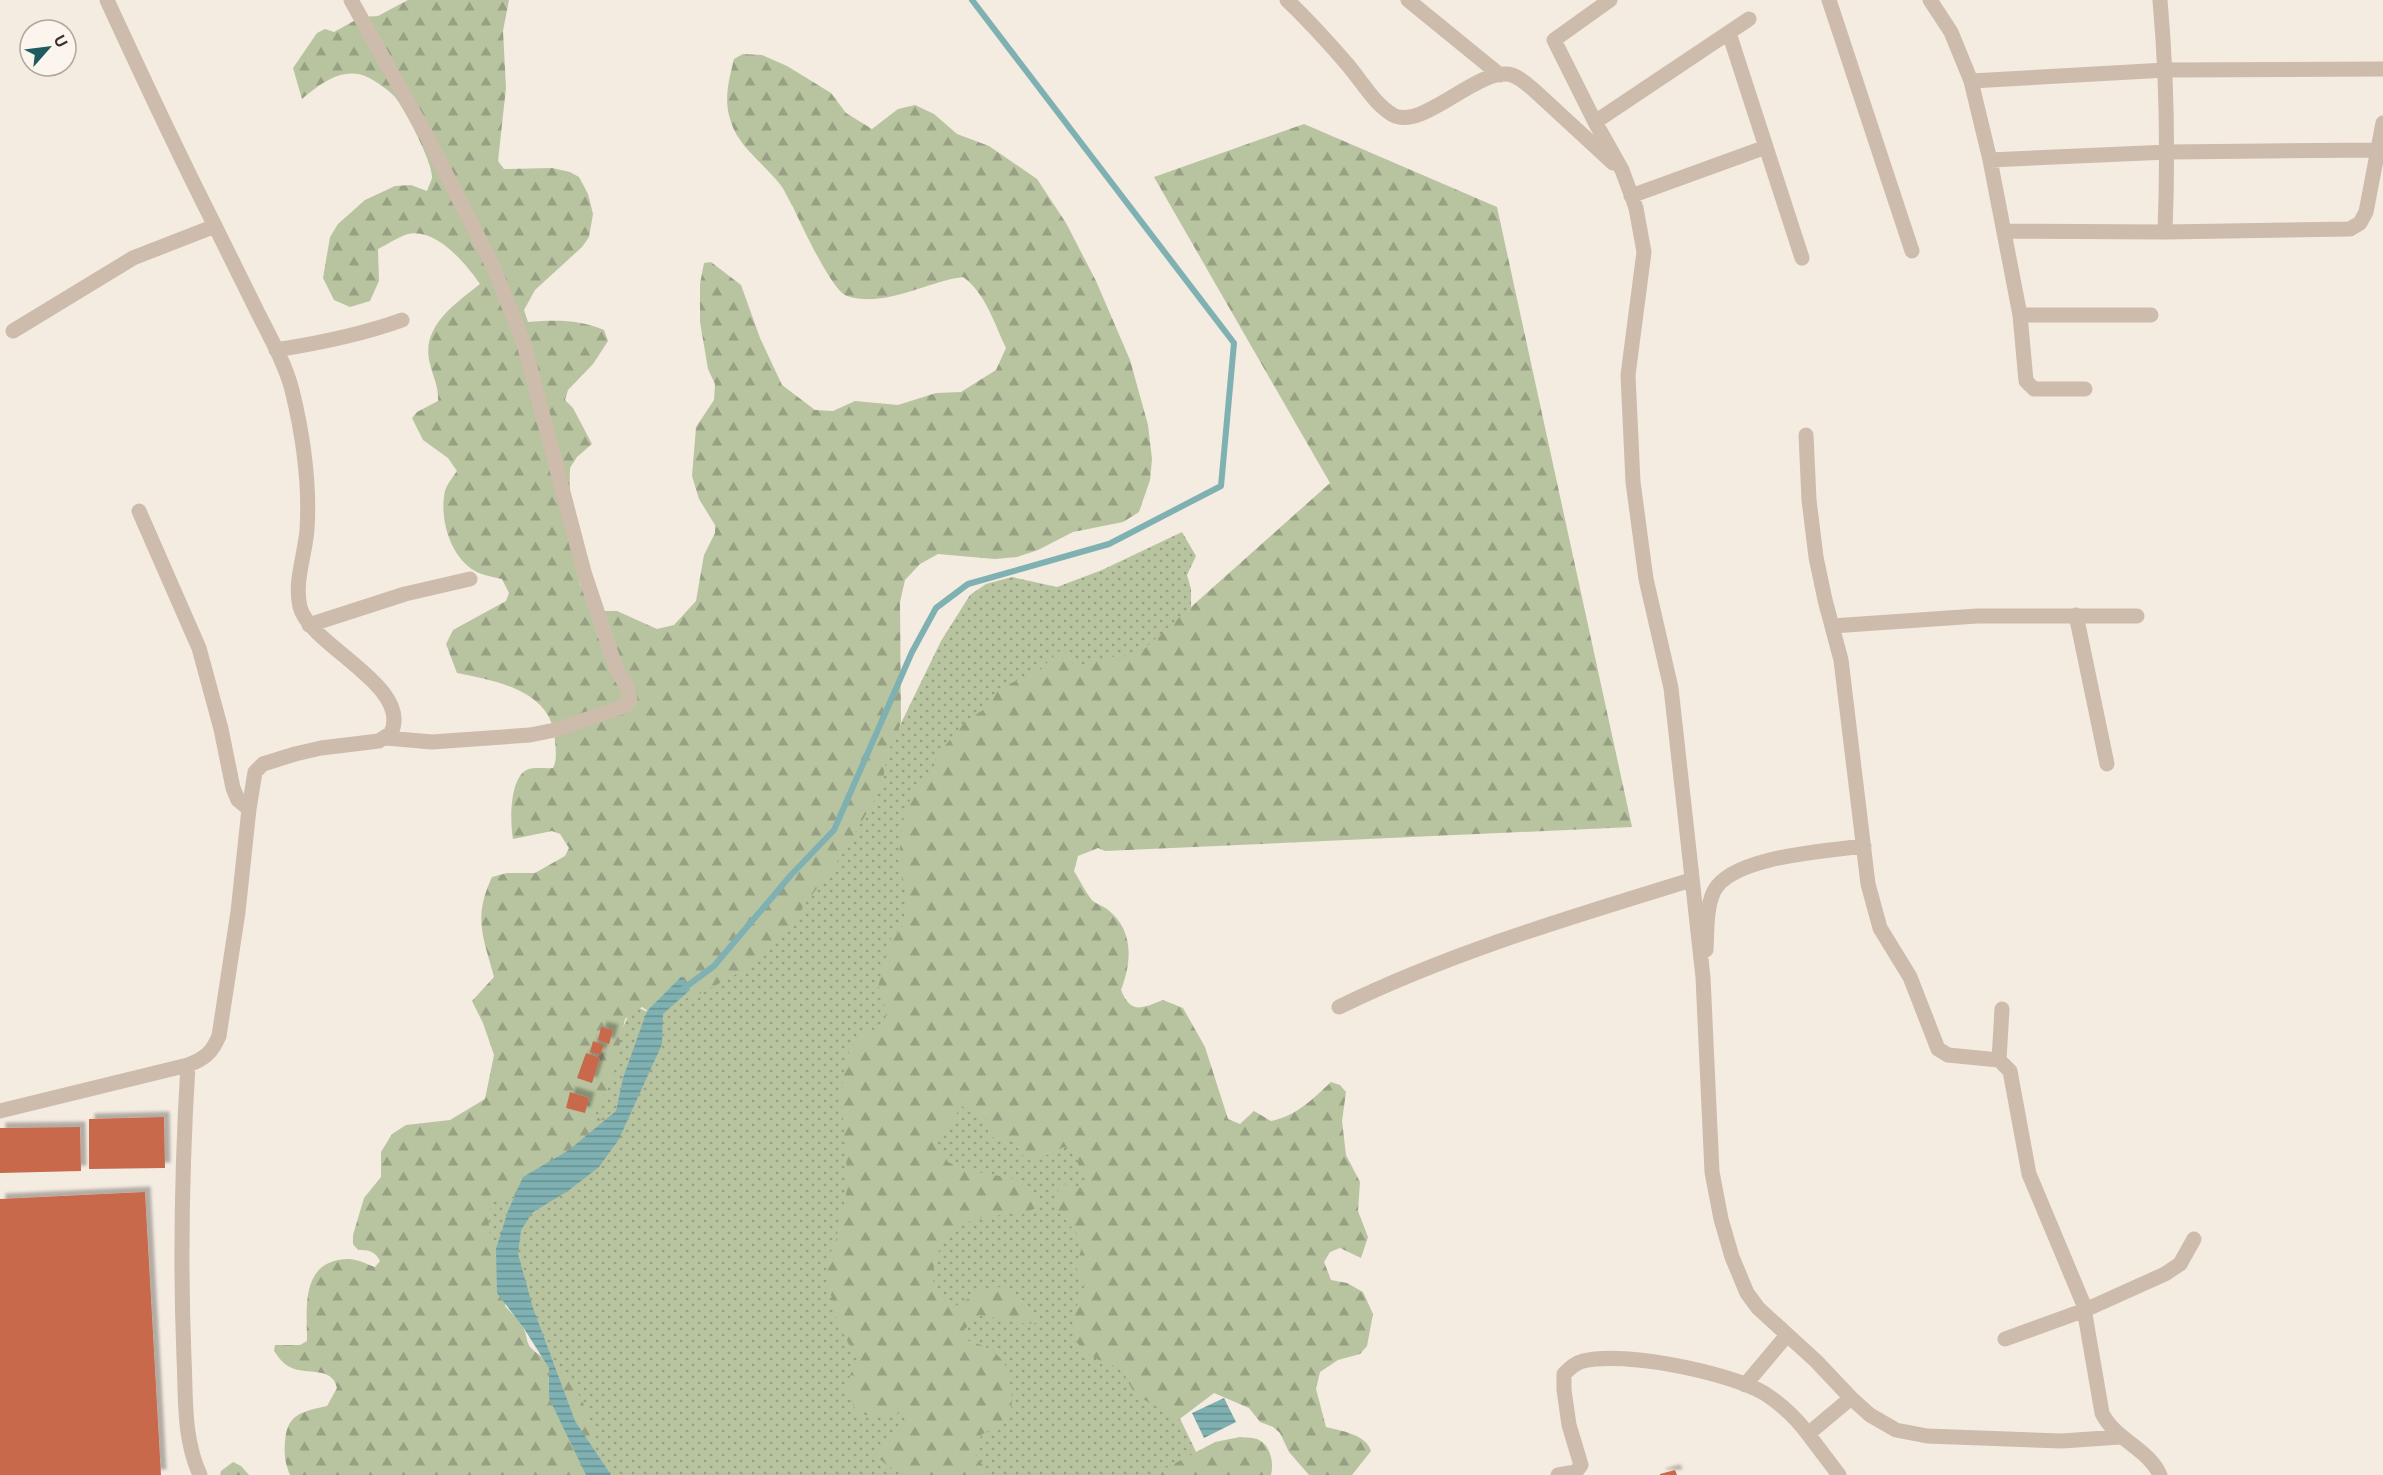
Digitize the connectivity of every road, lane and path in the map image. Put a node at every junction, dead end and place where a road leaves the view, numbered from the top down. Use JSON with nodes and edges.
{"nodes":[{"id":1,"x":107,"y":0,"type":"edge"},
{"id":2,"x":351,"y":0,"type":"edge"},
{"id":3,"x":1287,"y":0,"type":"edge"},
{"id":4,"x":1408,"y":0,"type":"edge"},
{"id":5,"x":1610,"y":0,"type":"edge"},
{"id":6,"x":1829,"y":0,"type":"edge"},
{"id":7,"x":1930,"y":0,"type":"edge"},
{"id":8,"x":2160,"y":0,"type":"edge"},
{"id":9,"x":1749,"y":19,"type":"dead end"},
{"id":10,"x":1729,"y":33,"type":"junction"},
{"id":11,"x":2383,"y":69,"type":"edge"},
{"id":12,"x":2166,"y":70,"type":"junction"},
{"id":13,"x":1500,"y":75,"type":"junction"},
{"id":14,"x":1971,"y":81,"type":"junction"},
{"id":15,"x":1595,"y":122,"type":"junction"},
{"id":16,"x":2383,"y":123,"type":"edge"},
{"id":17,"x":1766,"y":147,"type":"junction"},
{"id":18,"x":2377,"y":150,"type":"junction"},
{"id":19,"x":2168,"y":152,"type":"junction"},
{"id":20,"x":1990,"y":160,"type":"junction"},
{"id":21,"x":1622,"y":170,"type":"junction"},
{"id":22,"x":1631,"y":196,"type":"junction"},
{"id":23,"x":215,"y":226,"type":"junction"},
{"id":24,"x":2004,"y":231,"type":"junction"},
{"id":25,"x":2165,"y":232,"type":"junction"},
{"id":26,"x":1912,"y":250,"type":"dead end"},
{"id":27,"x":1802,"y":258,"type":"dead end"},
{"id":28,"x":2020,"y":315,"type":"junction"},
{"id":29,"x":2151,"y":315,"type":"dead end"},
{"id":30,"x":402,"y":320,"type":"dead end"},
{"id":31,"x":13,"y":331,"type":"dead end"},
{"id":32,"x":276,"y":350,"type":"junction"},
{"id":33,"x":2085,"y":389,"type":"dead end"},
{"id":34,"x":1806,"y":435,"type":"dead end"},
{"id":35,"x":139,"y":511,"type":"dead end"},
{"id":36,"x":470,"y":579,"type":"dead end"},
{"id":37,"x":2076,"y":615,"type":"junction"},
{"id":38,"x":2137,"y":616,"type":"dead end"},
{"id":39,"x":309,"y":625,"type":"junction"},
{"id":40,"x":1832,"y":626,"type":"junction"},
{"id":41,"x":386,"y":738,"type":"junction"},
{"id":42,"x":2107,"y":764,"type":"dead end"},
{"id":43,"x":249,"y":809,"type":"junction"},
{"id":44,"x":1864,"y":846,"type":"junction"},
{"id":45,"x":1691,"y":880,"type":"junction"},
{"id":46,"x":1703,"y":977,"type":"junction"},
{"id":47,"x":1339,"y":1006,"type":"dead end"},
{"id":48,"x":2002,"y":1009,"type":"dead end"},
{"id":49,"x":1999,"y":1060,"type":"junction"},
{"id":50,"x":188,"y":1065,"type":"junction"},
{"id":51,"x":0,"y":1111,"type":"edge"},
{"id":52,"x":2194,"y":1239,"type":"dead end"},
{"id":53,"x":2085,"y":1310,"type":"junction"},
{"id":54,"x":1787,"y":1335,"type":"junction"},
{"id":55,"x":2005,"y":1339,"type":"dead end"},
{"id":56,"x":1745,"y":1385,"type":"junction"},
{"id":57,"x":1851,"y":1398,"type":"junction"},
{"id":58,"x":1808,"y":1434,"type":"junction"},
{"id":59,"x":2120,"y":1437,"type":"junction"},
{"id":60,"x":200,"y":1475,"type":"edge"},
{"id":61,"x":1558,"y":1475,"type":"edge"},
{"id":62,"x":1839,"y":1475,"type":"edge"},
{"id":63,"x":2160,"y":1475,"type":"edge"}],
"edges":[{"from":1,"to":23,"type":"street"},
{"from":2,"to":41,"type":"street"},
{"from":3,"to":13,"type":"street"},
{"from":4,"to":13,"type":"street"},
{"from":5,"to":15,"type":"street"},
{"from":6,"to":26,"type":"street"},
{"from":7,"to":14,"type":"street"},
{"from":8,"to":12,"type":"street"},
{"from":9,"to":10,"type":"street"},
{"from":10,"to":15,"type":"street"},
{"from":10,"to":17,"type":"street"},
{"from":11,"to":12,"type":"street"},
{"from":12,"to":14,"type":"street"},
{"from":12,"to":19,"type":"street"},
{"from":13,"to":21,"type":"street"},
{"from":14,"to":20,"type":"street"},
{"from":15,"to":21,"type":"street"},
{"from":16,"to":18,"type":"street"},
{"from":17,"to":22,"type":"street"},
{"from":17,"to":27,"type":"street"},
{"from":18,"to":19,"type":"street"},
{"from":18,"to":25,"type":"street"},
{"from":19,"to":20,"type":"street"},
{"from":19,"to":25,"type":"street"},
{"from":20,"to":24,"type":"street"},
{"from":21,"to":22,"type":"street"},
{"from":22,"to":45,"type":"street"},
{"from":23,"to":31,"type":"street"},
{"from":23,"to":32,"type":"street"},
{"from":24,"to":25,"type":"street"},
{"from":24,"to":28,"type":"street"},
{"from":28,"to":29,"type":"street"},
{"from":28,"to":33,"type":"street"},
{"from":30,"to":32,"type":"street"},
{"from":32,"to":39,"type":"street"},
{"from":34,"to":40,"type":"street"},
{"from":35,"to":43,"type":"street"},
{"from":36,"to":39,"type":"street"},
{"from":37,"to":38,"type":"street"},
{"from":37,"to":40,"type":"street"},
{"from":37,"to":42,"type":"street"},
{"from":39,"to":41,"type":"street"},
{"from":40,"to":44,"type":"street"},
{"from":41,"to":43,"type":"street"},
{"from":43,"to":50,"type":"street"},
{"from":44,"to":46,"type":"street"},
{"from":44,"to":49,"type":"street"},
{"from":45,"to":46,"type":"street"},
{"from":45,"to":47,"type":"street"},
{"from":46,"to":54,"type":"street"},
{"from":48,"to":49,"type":"street"},
{"from":49,"to":53,"type":"street"},
{"from":50,"to":51,"type":"street"},
{"from":50,"to":60,"type":"street"},
{"from":52,"to":53,"type":"street"},
{"from":53,"to":55,"type":"street"},
{"from":53,"to":59,"type":"street"},
{"from":54,"to":56,"type":"street"},
{"from":54,"to":57,"type":"street"},
{"from":56,"to":58,"type":"street"},
{"from":56,"to":61,"type":"street"},
{"from":57,"to":58,"type":"street"},
{"from":57,"to":59,"type":"street"},
{"from":58,"to":62,"type":"street"},
{"from":59,"to":63,"type":"street"}]}
